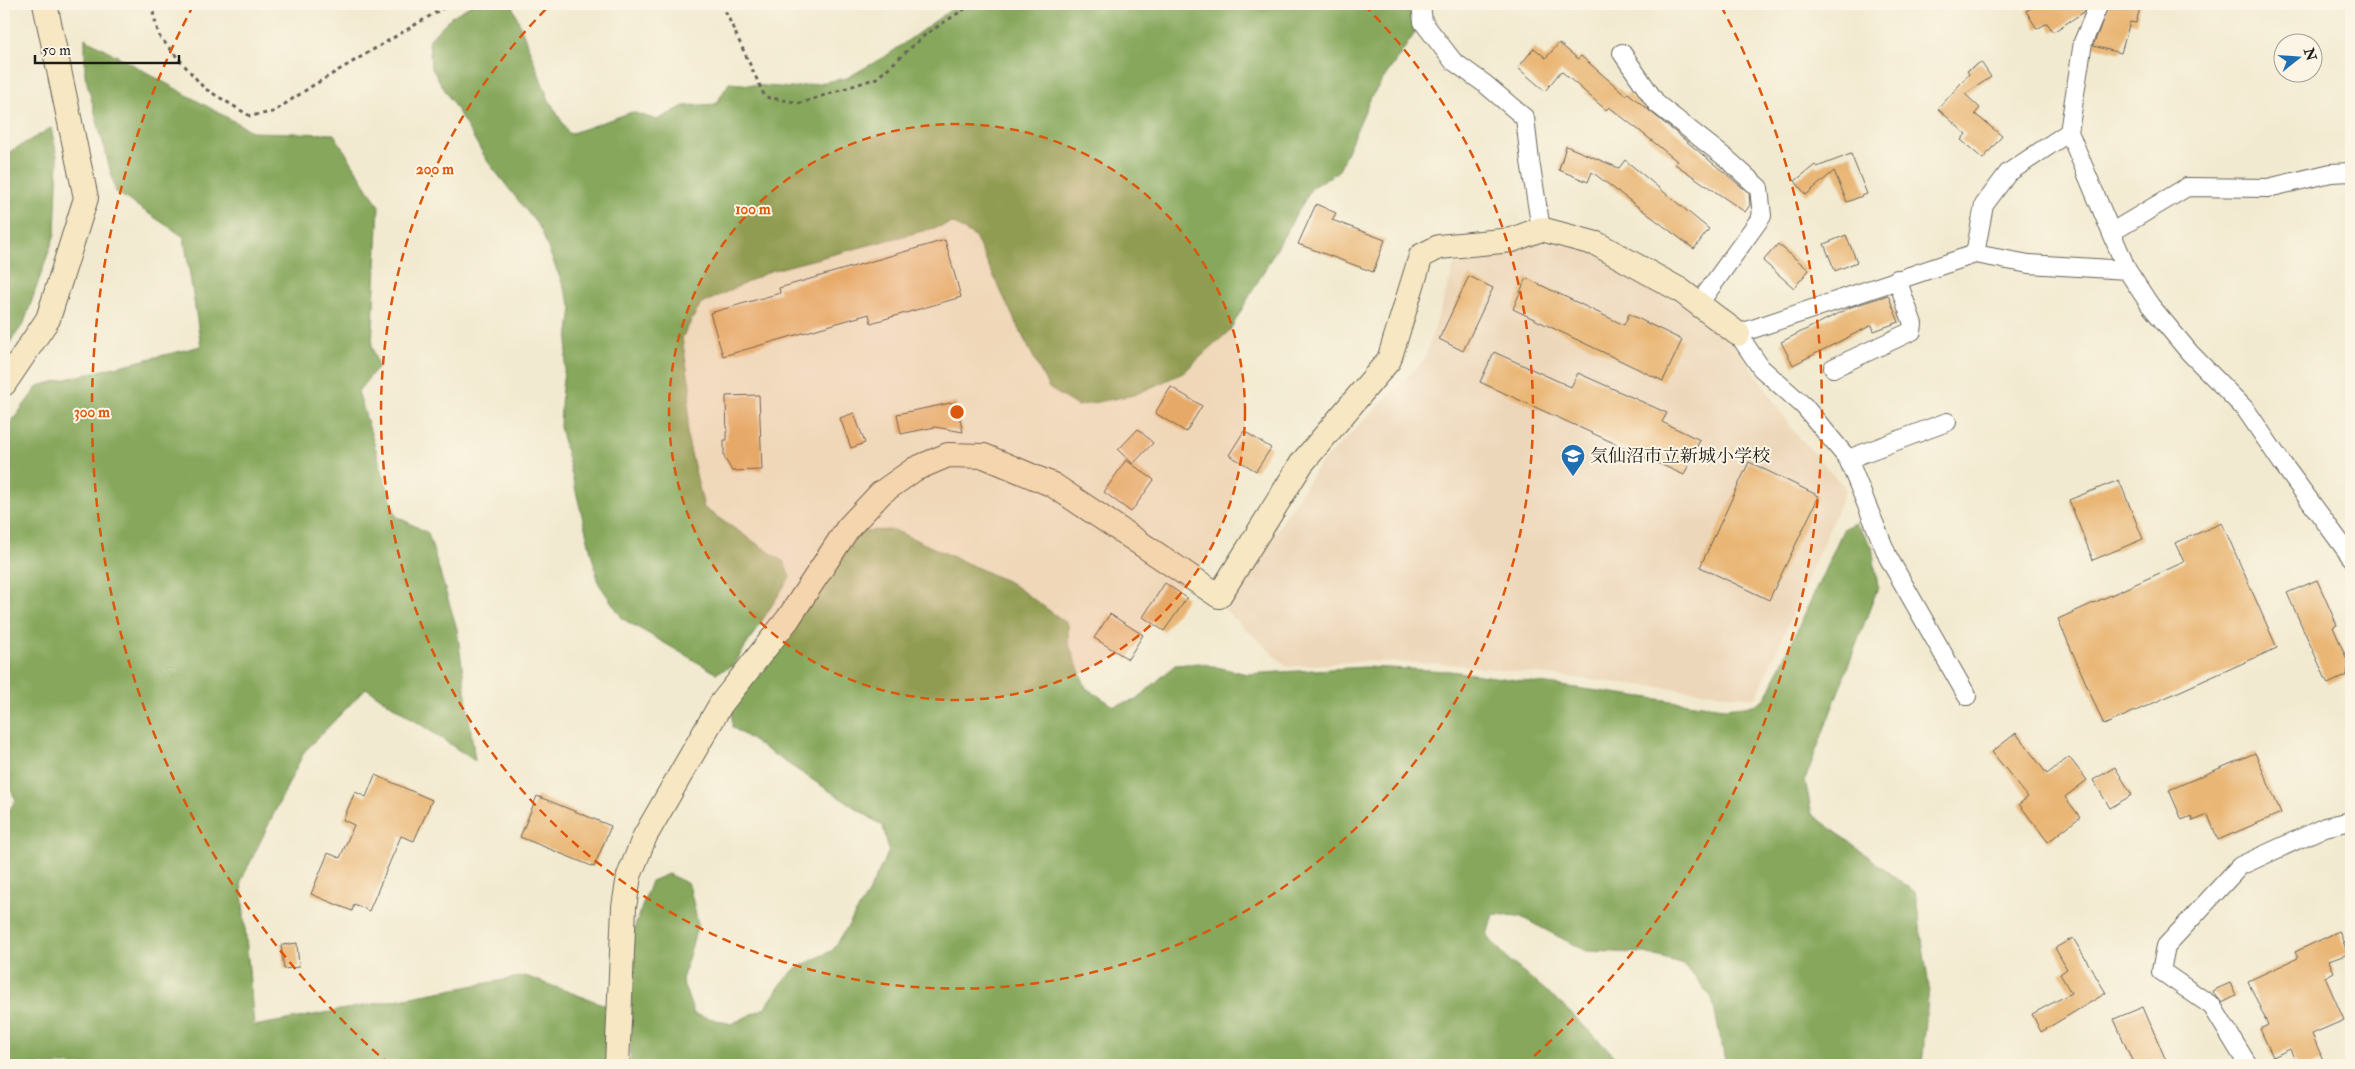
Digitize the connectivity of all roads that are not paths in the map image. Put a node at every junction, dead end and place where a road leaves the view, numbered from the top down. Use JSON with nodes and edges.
{"nodes":[{"id":1,"x":45,"y":4,"type":"edge"},
{"id":2,"x":1421,"y":4,"type":"edge"},
{"id":3,"x":2099,"y":4,"type":"edge"},
{"id":4,"x":1622,"y":54,"type":"dead end"},
{"id":5,"x":2069,"y":132,"type":"junction"},
{"id":6,"x":2351,"y":172,"type":"edge"},
{"id":7,"x":1541,"y":229,"type":"junction"},
{"id":8,"x":2112,"y":232,"type":"junction"},
{"id":9,"x":1975,"y":254,"type":"junction"},
{"id":10,"x":2128,"y":270,"type":"junction"},
{"id":11,"x":1897,"y":279,"type":"junction"},
{"id":12,"x":1698,"y":306,"type":"junction"},
{"id":13,"x":1738,"y":334,"type":"junction"},
{"id":14,"x":1833,"y":368,"type":"dead end"},
{"id":15,"x":4,"y":384,"type":"edge"},
{"id":16,"x":1947,"y":422,"type":"dead end"},
{"id":17,"x":1848,"y":460,"type":"junction"},
{"id":18,"x":2351,"y":557,"type":"edge"},
{"id":19,"x":1967,"y":696,"type":"dead end"},
{"id":20,"x":2351,"y":821,"type":"edge"},
{"id":21,"x":617,"y":1065,"type":"edge"},
{"id":22,"x":2248,"y":1065,"type":"edge"}],
"edges":[{"from":1,"to":15,"type":"street"},
{"from":2,"to":7,"type":"street"},
{"from":3,"to":5,"type":"street"},
{"from":4,"to":12,"type":"street"},
{"from":5,"to":8,"type":"street"},
{"from":5,"to":9,"type":"street"},
{"from":6,"to":8,"type":"street"},
{"from":7,"to":12,"type":"street"},
{"from":7,"to":21,"type":"street"},
{"from":8,"to":10,"type":"street"},
{"from":9,"to":10,"type":"street"},
{"from":9,"to":11,"type":"street"},
{"from":10,"to":18,"type":"street"},
{"from":11,"to":13,"type":"street"},
{"from":11,"to":14,"type":"street"},
{"from":12,"to":13,"type":"street"},
{"from":13,"to":17,"type":"street"},
{"from":16,"to":17,"type":"street"},
{"from":17,"to":19,"type":"street"},
{"from":20,"to":22,"type":"street"}]}
